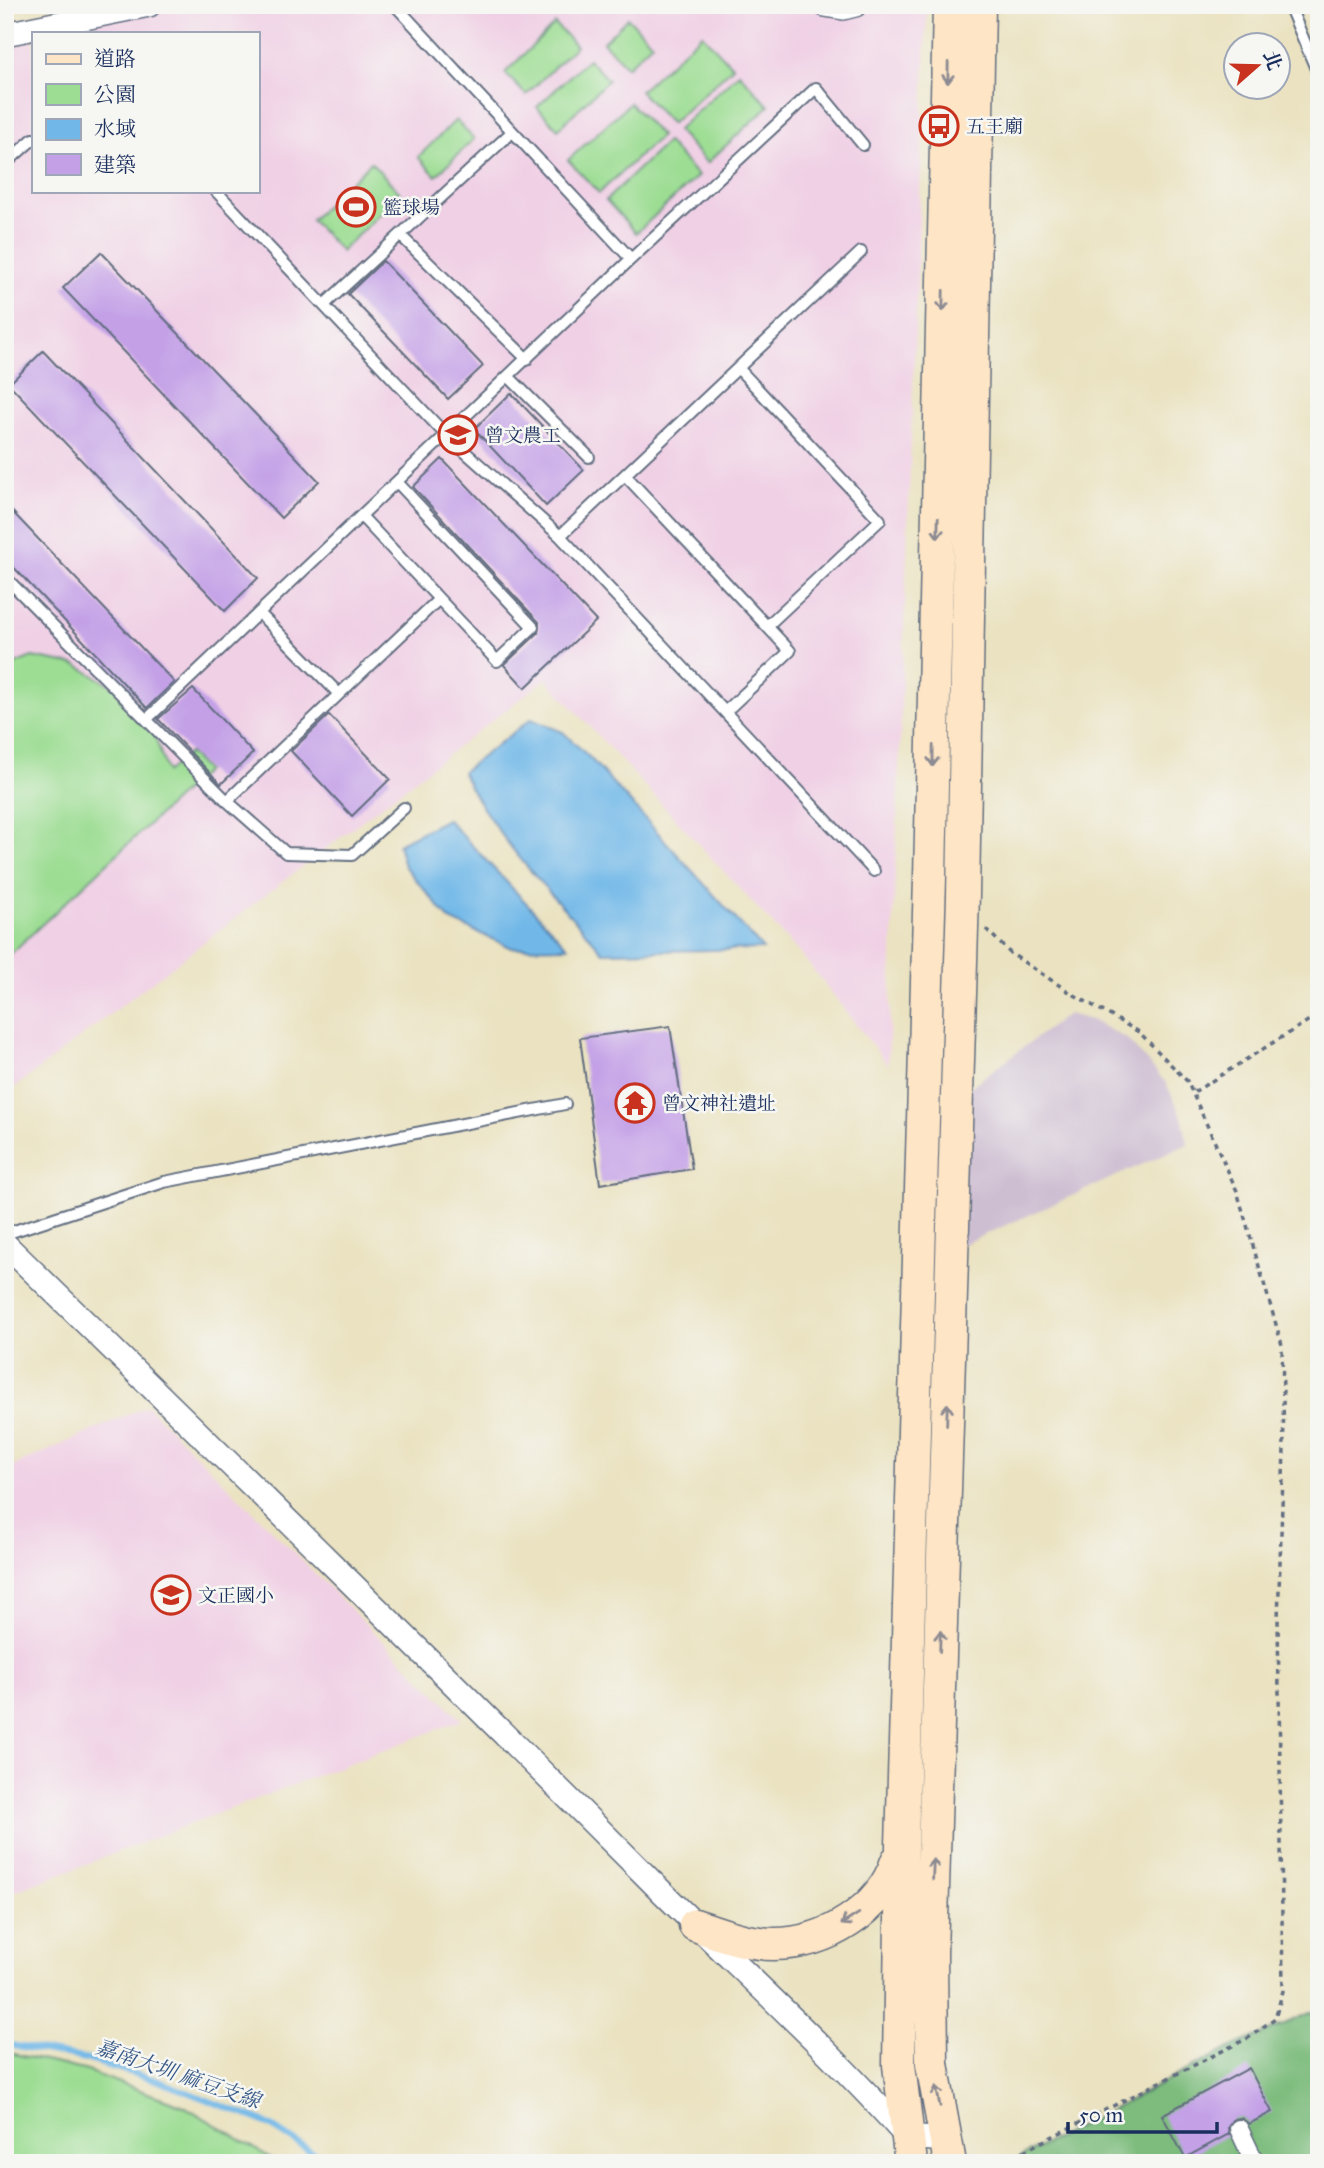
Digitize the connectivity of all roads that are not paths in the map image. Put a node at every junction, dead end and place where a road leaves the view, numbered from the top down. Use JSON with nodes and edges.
{"nodes":[{"id":1,"x":149,"y":5,"type":"edge"},
{"id":2,"x":395,"y":5,"type":"edge"},
{"id":3,"x":825,"y":5,"type":"edge"},
{"id":4,"x":855,"y":5,"type":"edge"},
{"id":5,"x":949,"y":5,"type":"edge"},
{"id":6,"x":979,"y":5,"type":"edge"},
{"id":7,"x":1289,"y":5,"type":"edge"},
{"id":8,"x":71,"y":28,"type":"edge"},
{"id":9,"x":5,"y":34,"type":"edge"},
{"id":10,"x":1319,"y":76,"type":"edge"},
{"id":11,"x":512,"y":132,"type":"junction"},
{"id":12,"x":32,"y":140,"type":"edge"},
{"id":13,"x":863,"y":145,"type":"dead end"},
{"id":14,"x":5,"y":164,"type":"edge"},
{"id":15,"x":217,"y":192,"type":"edge"},
{"id":16,"x":400,"y":235,"type":"junction"},
{"id":17,"x":861,"y":251,"type":"dead end"},
{"id":18,"x":631,"y":258,"type":"junction"},
{"id":19,"x":324,"y":305,"type":"junction"},
{"id":20,"x":527,"y":359,"type":"junction"},
{"id":21,"x":738,"y":368,"type":"junction"},
{"id":22,"x":508,"y":376,"type":"junction"},
{"id":23,"x":446,"y":435,"type":"junction"},
{"id":24,"x":589,"y":457,"type":"dead end"},
{"id":25,"x":625,"y":474,"type":"junction"},
{"id":26,"x":397,"y":482,"type":"junction"},
{"id":27,"x":361,"y":516,"type":"junction"},
{"id":28,"x":560,"y":536,"type":"junction"},
{"id":29,"x":5,"y":577,"type":"edge"},
{"id":30,"x":14,"y":586,"type":"junction"},
{"id":31,"x":5,"y":595,"type":"edge"},
{"id":32,"x":439,"y":599,"type":"junction"},
{"id":33,"x":259,"y":612,"type":"junction"},
{"id":34,"x":767,"y":626,"type":"junction"},
{"id":35,"x":339,"y":694,"type":"junction"},
{"id":36,"x":725,"y":712,"type":"junction"},
{"id":37,"x":147,"y":719,"type":"junction"},
{"id":38,"x":228,"y":801,"type":"junction"},
{"id":39,"x":404,"y":808,"type":"dead end"},
{"id":40,"x":874,"y":871,"type":"dead end"},
{"id":41,"x":565,"y":1104,"type":"dead end"},
{"id":42,"x":5,"y":1234,"type":"edge"},
{"id":43,"x":5,"y":1244,"type":"edge"},
{"id":44,"x":902,"y":1846,"type":"junction"},
{"id":45,"x":695,"y":1925,"type":"junction"},
{"id":46,"x":1239,"y":2129,"type":"dead end"},
{"id":47,"x":909,"y":2150,"type":"edge"},
{"id":48,"x":948,"y":2152,"type":"edge"},
{"id":49,"x":1255,"y":2163,"type":"edge"}],
"edges":[{"from":1,"to":8,"type":"street"},
{"from":2,"to":11,"type":"lane"},
{"from":3,"to":4,"type":"street"},
{"from":5,"to":44,"type":"main road","one_way":true},
{"from":48,"to":6,"type":"main road","one_way":true},
{"from":7,"to":10,"type":"lane"},
{"from":8,"to":9,"type":"street"},
{"from":11,"to":16,"type":"lane"},
{"from":11,"to":18,"type":"lane"},
{"from":12,"to":14,"type":"lane"},
{"from":13,"to":18,"type":"lane"},
{"from":15,"to":19,"type":"lane"},
{"from":16,"to":19,"type":"lane"},
{"from":16,"to":20,"type":"lane"},
{"from":17,"to":21,"type":"lane"},
{"from":18,"to":20,"type":"lane"},
{"from":19,"to":23,"type":"lane"},
{"from":20,"to":22,"type":"lane"},
{"from":21,"to":25,"type":"lane"},
{"from":21,"to":34,"type":"lane"},
{"from":22,"to":23,"type":"lane"},
{"from":22,"to":24,"type":"lane"},
{"from":23,"to":26,"type":"lane"},
{"from":23,"to":28,"type":"lane"},
{"from":25,"to":28,"type":"lane"},
{"from":25,"to":34,"type":"lane"},
{"from":26,"to":27,"type":"lane"},
{"from":26,"to":32,"type":"lane"},
{"from":27,"to":32,"type":"lane"},
{"from":27,"to":33,"type":"lane"},
{"from":28,"to":36,"type":"lane"},
{"from":29,"to":30,"type":"lane"},
{"from":30,"to":31,"type":"lane"},
{"from":30,"to":37,"type":"lane"},
{"from":32,"to":35,"type":"lane"},
{"from":33,"to":35,"type":"lane"},
{"from":33,"to":37,"type":"lane"},
{"from":34,"to":36,"type":"lane"},
{"from":35,"to":38,"type":"lane"},
{"from":36,"to":40,"type":"lane"},
{"from":37,"to":38,"type":"lane"},
{"from":38,"to":39,"type":"lane"},
{"from":41,"to":42,"type":"lane"},
{"from":43,"to":45,"type":"street"},
{"from":44,"to":45,"type":"main road","one_way":true},
{"from":44,"to":47,"type":"main road"},
{"from":45,"to":47,"type":"street"},
{"from":46,"to":49,"type":"street"},
{"from":47,"to":48,"type":"street"}]}
